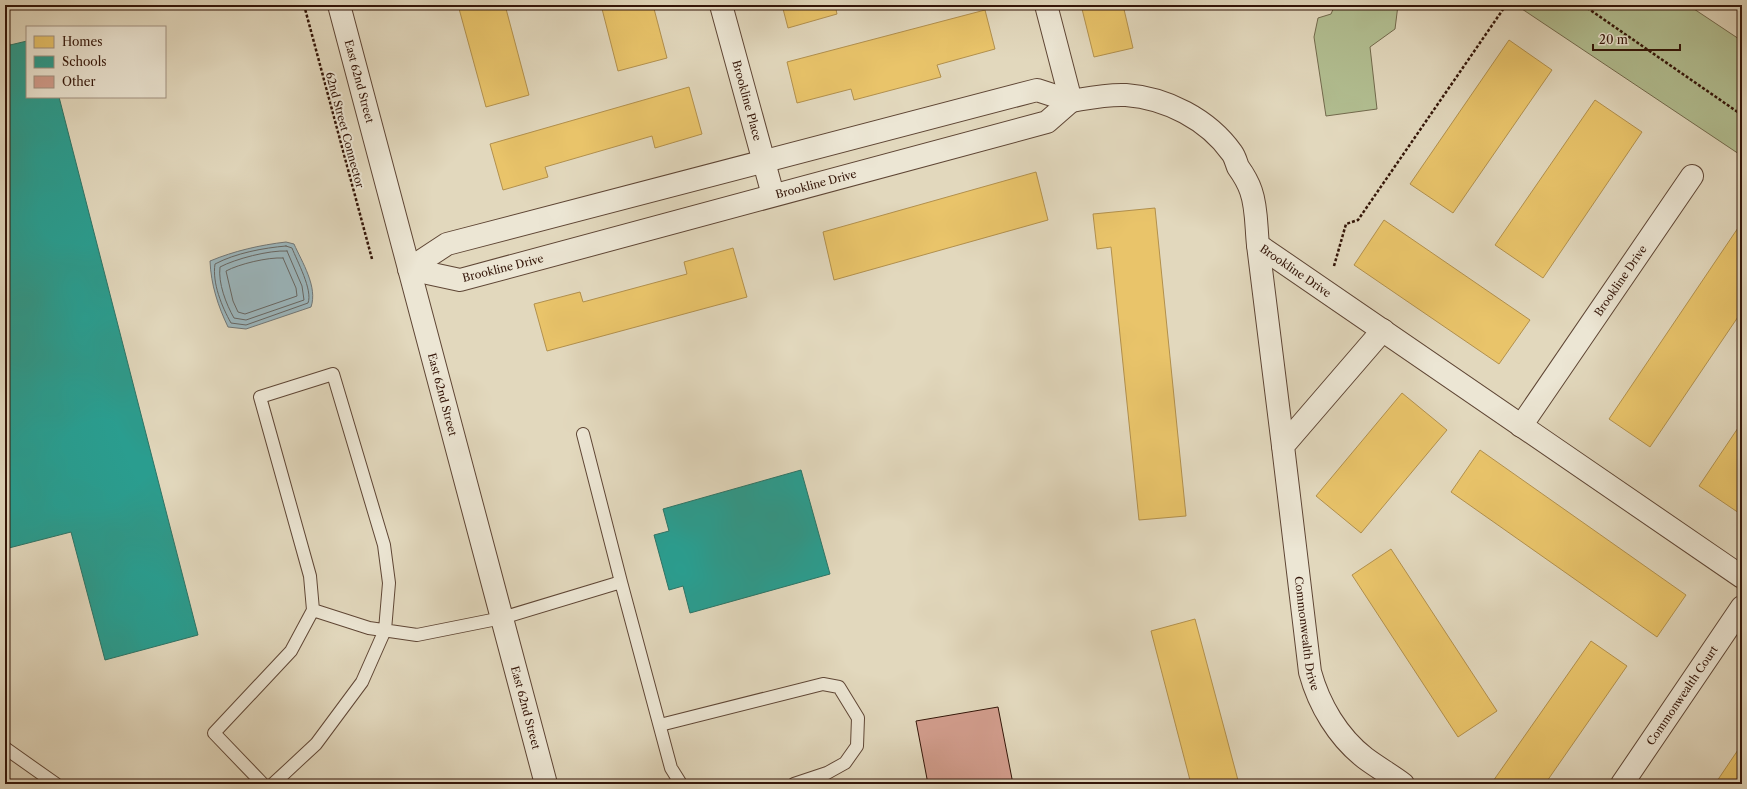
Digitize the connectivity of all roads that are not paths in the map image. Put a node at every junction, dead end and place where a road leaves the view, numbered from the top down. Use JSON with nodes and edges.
{"nodes":[{"id":1,"x":339,"y":5,"type":"edge"},
{"id":2,"x":721,"y":5,"type":"edge"},
{"id":3,"x":1046,"y":5,"type":"edge"},
{"id":4,"x":1071,"y":101,"type":"junction"},
{"id":5,"x":763,"y":161,"type":"junction"},
{"id":6,"x":1692,"y":176,"type":"dead end"},
{"id":7,"x":772,"y":195,"type":"junction"},
{"id":8,"x":1258,"y":245,"type":"junction"},
{"id":9,"x":409,"y":269,"type":"junction"},
{"id":10,"x":1383,"y":330,"type":"junction"},
{"id":11,"x":1521,"y":426,"type":"junction"},
{"id":12,"x":583,"y":434,"type":"dead end"},
{"id":13,"x":1283,"y":446,"type":"junction"},
{"id":14,"x":1742,"y":577,"type":"edge"},
{"id":15,"x":622,"y":582,"type":"junction"},
{"id":16,"x":1742,"y":607,"type":"edge"},
{"id":17,"x":313,"y":610,"type":"junction"},
{"id":18,"x":502,"y":618,"type":"junction"},
{"id":19,"x":385,"y":630,"type":"junction"},
{"id":20,"x":660,"y":726,"type":"junction"},
{"id":21,"x":5,"y":748,"type":"edge"},
{"id":22,"x":56,"y":784,"type":"edge"},
{"id":23,"x":263,"y":784,"type":"edge"},
{"id":24,"x":273,"y":784,"type":"edge"},
{"id":25,"x":546,"y":784,"type":"edge"},
{"id":26,"x":681,"y":784,"type":"edge"},
{"id":27,"x":794,"y":784,"type":"edge"},
{"id":28,"x":1403,"y":784,"type":"edge"},
{"id":29,"x":1622,"y":784,"type":"edge"}],
"edges":[{"from":1,"to":9,"type":"street","name":"East 62nd Street"},
{"from":2,"to":5,"type":"street","name":"Brookline Place"},
{"from":3,"to":4,"type":"street"},
{"from":4,"to":5,"type":"street","name":"Brookline Drive"},
{"from":4,"to":7,"type":"street","name":"Brookline Drive"},
{"from":4,"to":8,"type":"street","name":"Brookline Drive"},
{"from":5,"to":7,"type":"street","name":"Brookline Place"},
{"from":5,"to":9,"type":"street","name":"Brookline Drive"},
{"from":6,"to":11,"type":"street","name":"Brookline Drive"},
{"from":7,"to":9,"type":"street","name":"Brookline Drive"},
{"from":8,"to":10,"type":"street","name":"Brookline Drive"},
{"from":8,"to":13,"type":"street","name":"Commonwealth Drive"},
{"from":9,"to":18,"type":"street","name":"East 62nd Street"},
{"from":10,"to":11,"type":"street","name":"Brookline Drive"},
{"from":10,"to":13,"type":"street"},
{"from":11,"to":14,"type":"street","name":"Brookline Drive"},
{"from":12,"to":15,"type":"lane"},
{"from":13,"to":28,"type":"street","name":"Commonwealth Drive"},
{"from":15,"to":18,"type":"lane"},
{"from":15,"to":20,"type":"lane"},
{"from":16,"to":29,"type":"street","name":"Commonwealth Court"},
{"from":17,"to":19,"type":"lane"},
{"from":17,"to":19,"type":"lane"},
{"from":17,"to":23,"type":"lane"},
{"from":18,"to":19,"type":"lane"},
{"from":18,"to":25,"type":"street","name":"East 62nd Street"},
{"from":19,"to":24,"type":"lane"},
{"from":20,"to":26,"type":"lane"},
{"from":20,"to":27,"type":"lane"},
{"from":21,"to":22,"type":"lane"}]}
